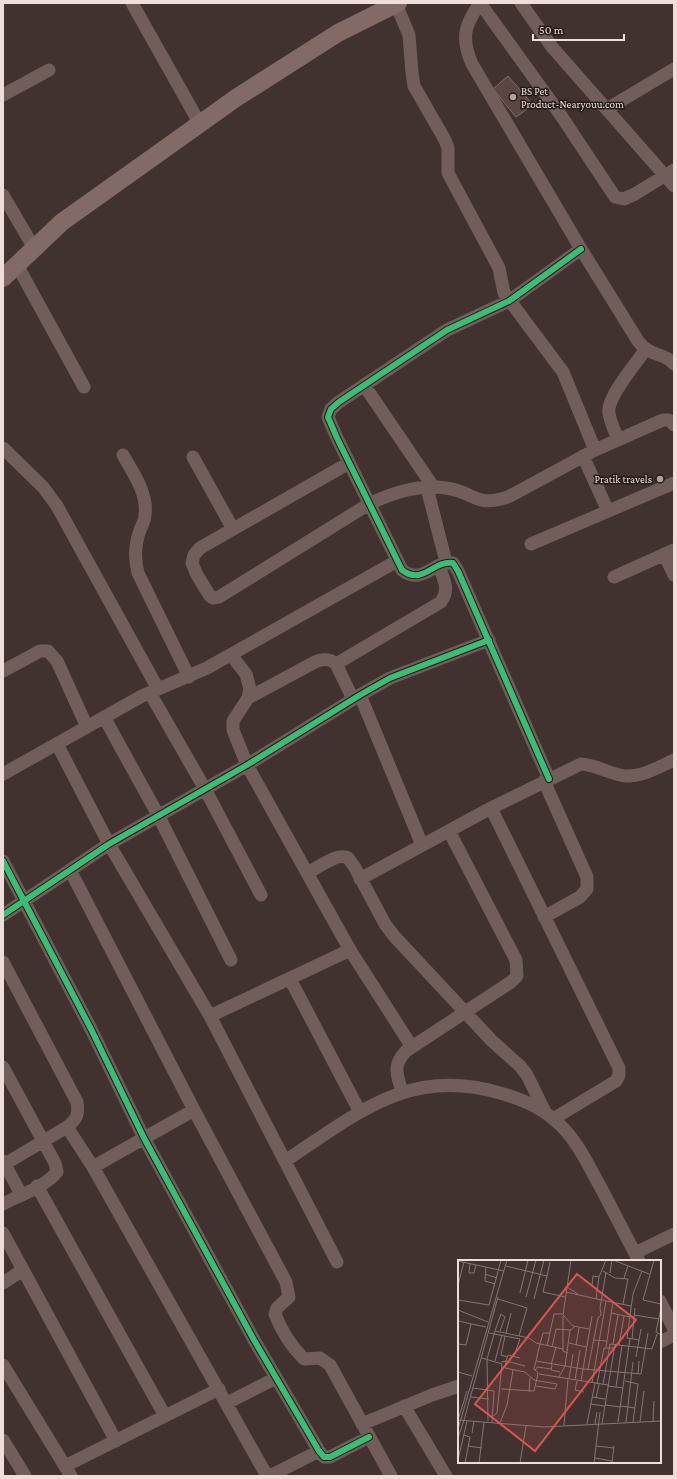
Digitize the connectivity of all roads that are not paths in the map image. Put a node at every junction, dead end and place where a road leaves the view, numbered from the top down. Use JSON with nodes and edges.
{"nodes":[{"id":1,"x":132,"y":3,"type":"edge"},
{"id":2,"x":480,"y":3,"type":"edge"},
{"id":3,"x":521,"y":3,"type":"edge"},
{"id":4,"x":397,"y":4,"type":"edge"},
{"id":5,"x":49,"y":70,"type":"dead end"},
{"id":6,"x":674,"y":70,"type":"edge"},
{"id":7,"x":3,"y":95,"type":"edge"},
{"id":8,"x":607,"y":109,"type":"junction"},
{"id":9,"x":200,"y":124,"type":"junction"},
{"id":10,"x":670,"y":173,"type":"edge"},
{"id":11,"x":674,"y":186,"type":"edge"},
{"id":12,"x":3,"y":195,"type":"edge"},
{"id":13,"x":34,"y":248,"type":"junction"},
{"id":14,"x":580,"y":249,"type":"junction"},
{"id":15,"x":17,"y":265,"type":"junction"},
{"id":16,"x":3,"y":278,"type":"edge"},
{"id":17,"x":509,"y":301,"type":"junction"},
{"id":18,"x":645,"y":350,"type":"junction"},
{"id":19,"x":674,"y":364,"type":"edge"},
{"id":20,"x":364,"y":385,"type":"junction"},
{"id":21,"x":84,"y":387,"type":"dead end"},
{"id":22,"x":674,"y":425,"type":"edge"},
{"id":23,"x":618,"y":440,"type":"junction"},
{"id":24,"x":3,"y":448,"type":"edge"},
{"id":25,"x":589,"y":453,"type":"junction"},
{"id":26,"x":123,"y":455,"type":"dead end"},
{"id":27,"x":193,"y":457,"type":"dead end"},
{"id":28,"x":349,"y":463,"type":"junction"},
{"id":29,"x":674,"y":483,"type":"edge"},
{"id":30,"x":431,"y":488,"type":"junction"},
{"id":31,"x":369,"y":504,"type":"junction"},
{"id":32,"x":608,"y":511,"type":"junction"},
{"id":33,"x":233,"y":529,"type":"junction"},
{"id":34,"x":531,"y":544,"type":"dead end"},
{"id":35,"x":669,"y":552,"type":"edge"},
{"id":36,"x":397,"y":561,"type":"junction"},
{"id":37,"x":443,"y":564,"type":"junction"},
{"id":38,"x":674,"y":575,"type":"edge"},
{"id":39,"x":614,"y":576,"type":"dead end"},
{"id":40,"x":488,"y":640,"type":"junction"},
{"id":41,"x":231,"y":655,"type":"junction"},
{"id":42,"x":336,"y":664,"type":"junction"},
{"id":43,"x":3,"y":671,"type":"edge"},
{"id":44,"x":189,"y":677,"type":"junction"},
{"id":45,"x":154,"y":691,"type":"junction"},
{"id":46,"x":356,"y":697,"type":"junction"},
{"id":47,"x":248,"y":698,"type":"junction"},
{"id":48,"x":104,"y":717,"type":"junction"},
{"id":49,"x":88,"y":727,"type":"junction"},
{"id":50,"x":58,"y":744,"type":"junction"},
{"id":51,"x":674,"y":760,"type":"edge"},
{"id":52,"x":247,"y":765,"type":"junction"},
{"id":53,"x":3,"y":774,"type":"edge"},
{"id":54,"x":547,"y":780,"type":"junction"},
{"id":55,"x":205,"y":789,"type":"junction"},
{"id":56,"x":491,"y":808,"type":"junction"},
{"id":57,"x":158,"y":815,"type":"junction"},
{"id":58,"x":449,"y":831,"type":"junction"},
{"id":59,"x":109,"y":844,"type":"junction"},
{"id":60,"x":422,"y":845,"type":"junction"},
{"id":61,"x":3,"y":860,"type":"edge"},
{"id":62,"x":70,"y":870,"type":"junction"},
{"id":63,"x":308,"y":873,"type":"junction"},
{"id":64,"x":360,"y":878,"type":"junction"},
{"id":65,"x":261,"y":896,"type":"dead end"},
{"id":66,"x":25,"y":901,"type":"junction"},
{"id":67,"x":3,"y":915,"type":"edge"},
{"id":68,"x":544,"y":917,"type":"junction"},
{"id":69,"x":350,"y":950,"type":"junction"},
{"id":70,"x":231,"y":960,"type":"dead end"},
{"id":71,"x":3,"y":962,"type":"edge"},
{"id":72,"x":290,"y":979,"type":"junction"},
{"id":73,"x":465,"y":1012,"type":"junction"},
{"id":74,"x":210,"y":1016,"type":"junction"},
{"id":75,"x":412,"y":1047,"type":"junction"},
{"id":76,"x":3,"y":1067,"type":"edge"},
{"id":77,"x":402,"y":1092,"type":"junction"},
{"id":78,"x":194,"y":1110,"type":"junction"},
{"id":79,"x":360,"y":1112,"type":"junction"},
{"id":80,"x":549,"y":1115,"type":"junction"},
{"id":81,"x":67,"y":1127,"type":"junction"},
{"id":82,"x":144,"y":1138,"type":"junction"},
{"id":83,"x":43,"y":1142,"type":"junction"},
{"id":84,"x":285,"y":1161,"type":"junction"},
{"id":85,"x":4,"y":1162,"type":"edge"},
{"id":86,"x":93,"y":1167,"type":"junction"},
{"id":87,"x":37,"y":1186,"type":"junction"},
{"id":88,"x":21,"y":1194,"type":"junction"},
{"id":89,"x":3,"y":1204,"type":"edge"},
{"id":90,"x":3,"y":1233,"type":"edge"},
{"id":91,"x":674,"y":1234,"type":"edge"},
{"id":92,"x":637,"y":1257,"type":"edge"},
{"id":93,"x":337,"y":1262,"type":"dead end"},
{"id":94,"x":23,"y":1270,"type":"junction"},
{"id":95,"x":3,"y":1283,"type":"edge"},
{"id":96,"x":661,"y":1303,"type":"edge"},
{"id":97,"x":674,"y":1329,"type":"edge"},
{"id":98,"x":674,"y":1335,"type":"edge"},
{"id":99,"x":661,"y":1342,"type":"edge"},
{"id":100,"x":3,"y":1364,"type":"edge"},
{"id":101,"x":276,"y":1378,"type":"junction"},
{"id":102,"x":458,"y":1386,"type":"edge"},
{"id":103,"x":219,"y":1389,"type":"junction"},
{"id":104,"x":227,"y":1403,"type":"junction"},
{"id":105,"x":404,"y":1406,"type":"junction"},
{"id":106,"x":165,"y":1416,"type":"junction"},
{"id":107,"x":362,"y":1424,"type":"junction"},
{"id":108,"x":369,"y":1437,"type":"junction"},
{"id":109,"x":3,"y":1440,"type":"edge"},
{"id":110,"x":116,"y":1441,"type":"junction"},
{"id":111,"x":319,"y":1451,"type":"junction"},
{"id":112,"x":68,"y":1471,"type":"edge"},
{"id":113,"x":25,"y":1476,"type":"edge"},
{"id":114,"x":268,"y":1476,"type":"edge"},
{"id":115,"x":391,"y":1476,"type":"edge"},
{"id":116,"x":446,"y":1476,"type":"edge"}],
"edges":[{"from":1,"to":9,"type":"street"},
{"from":2,"to":10,"type":"street"},
{"from":2,"to":14,"type":"street"},
{"from":3,"to":8,"type":"street"},
{"from":4,"to":9,"type":"highway"},
{"from":4,"to":17,"type":"street"},
{"from":5,"to":7,"type":"street"},
{"from":6,"to":8,"type":"street"},
{"from":8,"to":10,"type":"street"},
{"from":9,"to":13,"type":"highway"},
{"from":10,"to":11,"type":"street"},
{"from":12,"to":13,"type":"street"},
{"from":13,"to":15,"type":"highway"},
{"from":14,"to":17,"type":"street"},
{"from":14,"to":18,"type":"street"},
{"from":15,"to":16,"type":"highway"},
{"from":15,"to":21,"type":"street"},
{"from":17,"to":20,"type":"street"},
{"from":17,"to":25,"type":"street"},
{"from":18,"to":19,"type":"street"},
{"from":18,"to":23,"type":"street"},
{"from":20,"to":28,"type":"street"},
{"from":20,"to":30,"type":"street"},
{"from":22,"to":23,"type":"street"},
{"from":23,"to":25,"type":"street"},
{"from":24,"to":45,"type":"street"},
{"from":25,"to":30,"type":"street"},
{"from":25,"to":32,"type":"street"},
{"from":26,"to":44,"type":"street"},
{"from":27,"to":33,"type":"street"},
{"from":28,"to":31,"type":"street"},
{"from":28,"to":33,"type":"street"},
{"from":29,"to":32,"type":"street"},
{"from":30,"to":31,"type":"street"},
{"from":30,"to":37,"type":"street"},
{"from":31,"to":33,"type":"street"},
{"from":31,"to":36,"type":"street"},
{"from":32,"to":34,"type":"street"},
{"from":35,"to":38,"type":"street"},
{"from":35,"to":39,"type":"street"},
{"from":36,"to":37,"type":"street"},
{"from":36,"to":41,"type":"street"},
{"from":37,"to":40,"type":"street"},
{"from":37,"to":42,"type":"street"},
{"from":40,"to":46,"type":"street"},
{"from":40,"to":54,"type":"street"},
{"from":41,"to":44,"type":"street"},
{"from":41,"to":47,"type":"street"},
{"from":42,"to":46,"type":"street"},
{"from":42,"to":47,"type":"street"},
{"from":43,"to":49,"type":"street"},
{"from":44,"to":45,"type":"street"},
{"from":45,"to":48,"type":"street"},
{"from":45,"to":55,"type":"street"},
{"from":46,"to":52,"type":"street"},
{"from":46,"to":60,"type":"street"},
{"from":47,"to":52,"type":"street"},
{"from":48,"to":49,"type":"street"},
{"from":48,"to":57,"type":"street"},
{"from":49,"to":50,"type":"street"},
{"from":50,"to":53,"type":"street"},
{"from":50,"to":59,"type":"street"},
{"from":51,"to":54,"type":"street"},
{"from":52,"to":55,"type":"street"},
{"from":52,"to":63,"type":"street"},
{"from":54,"to":56,"type":"street"},
{"from":54,"to":68,"type":"street"},
{"from":55,"to":57,"type":"street"},
{"from":55,"to":65,"type":"street"},
{"from":56,"to":58,"type":"street"},
{"from":56,"to":68,"type":"street"},
{"from":57,"to":59,"type":"street"},
{"from":57,"to":70,"type":"street"},
{"from":58,"to":60,"type":"street"},
{"from":58,"to":73,"type":"street"},
{"from":59,"to":62,"type":"street"},
{"from":59,"to":74,"type":"street"},
{"from":60,"to":64,"type":"street"},
{"from":61,"to":66,"type":"street"},
{"from":62,"to":66,"type":"street"},
{"from":62,"to":78,"type":"street"},
{"from":63,"to":64,"type":"street"},
{"from":63,"to":69,"type":"street"},
{"from":64,"to":73,"type":"street"},
{"from":66,"to":67,"type":"street"},
{"from":66,"to":82,"type":"street"},
{"from":68,"to":80,"type":"street"},
{"from":69,"to":72,"type":"street"},
{"from":69,"to":75,"type":"street"},
{"from":71,"to":81,"type":"street"},
{"from":72,"to":74,"type":"street"},
{"from":72,"to":79,"type":"street"},
{"from":73,"to":75,"type":"street"},
{"from":73,"to":80,"type":"street"},
{"from":74,"to":84,"type":"street"},
{"from":75,"to":77,"type":"street"},
{"from":76,"to":83,"type":"street"},
{"from":77,"to":79,"type":"street"},
{"from":77,"to":80,"type":"street"},
{"from":78,"to":82,"type":"street"},
{"from":78,"to":107,"type":"street"},
{"from":79,"to":84,"type":"street"},
{"from":80,"to":92,"type":"street"},
{"from":81,"to":83,"type":"street"},
{"from":81,"to":86,"type":"street"},
{"from":82,"to":86,"type":"street"},
{"from":82,"to":101,"type":"street"},
{"from":83,"to":85,"type":"street"},
{"from":83,"to":87,"type":"street"},
{"from":84,"to":93,"type":"street"},
{"from":85,"to":88,"type":"street"},
{"from":86,"to":103,"type":"street"},
{"from":87,"to":88,"type":"street"},
{"from":87,"to":106,"type":"street"},
{"from":88,"to":89,"type":"street"},
{"from":90,"to":94,"type":"street"},
{"from":91,"to":92,"type":"street"},
{"from":94,"to":95,"type":"street"},
{"from":94,"to":110,"type":"street"},
{"from":96,"to":97,"type":"street"},
{"from":98,"to":99,"type":"street"},
{"from":100,"to":112,"type":"street"},
{"from":101,"to":104,"type":"street"},
{"from":101,"to":111,"type":"street"},
{"from":102,"to":105,"type":"street"},
{"from":103,"to":104,"type":"street"},
{"from":103,"to":106,"type":"street"},
{"from":104,"to":114,"type":"street"},
{"from":105,"to":107,"type":"street"},
{"from":105,"to":116,"type":"street"},
{"from":106,"to":110,"type":"street"},
{"from":107,"to":108,"type":"street"},
{"from":108,"to":111,"type":"street"},
{"from":108,"to":115,"type":"street"},
{"from":109,"to":113,"type":"street"},
{"from":110,"to":112,"type":"street"},
{"from":111,"to":114,"type":"street"}]}
